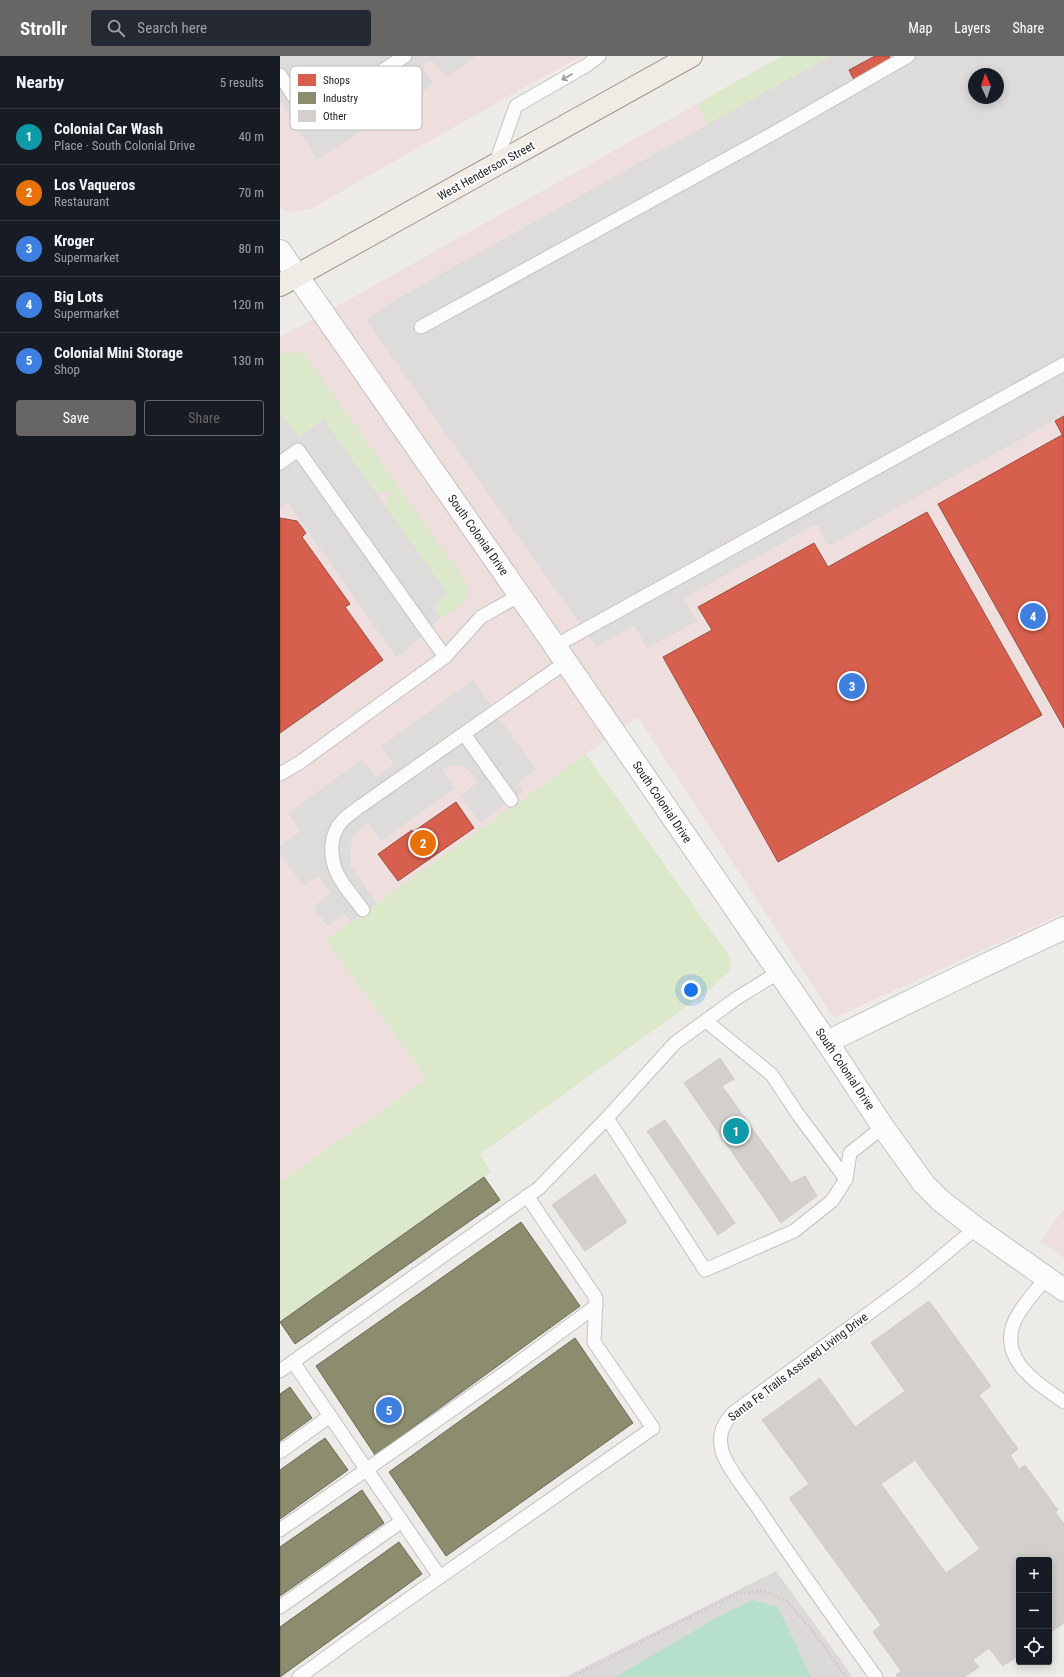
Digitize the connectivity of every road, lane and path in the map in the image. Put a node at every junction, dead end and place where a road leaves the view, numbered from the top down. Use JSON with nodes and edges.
{"nodes":[{"id":1,"x":405,"y":56,"type":"edge"},
{"id":2,"x":599,"y":56,"type":"edge"},
{"id":3,"x":691,"y":56,"type":"edge"},
{"id":4,"x":908,"y":56,"type":"edge"},
{"id":5,"x":390,"y":66,"type":"edge"},
{"id":6,"x":280,"y":75,"type":"edge"},
{"id":7,"x":290,"y":91,"type":"edge"},
{"id":8,"x":494,"y":166,"type":"junction"},
{"id":9,"x":280,"y":250,"type":"edge"},
{"id":10,"x":289,"y":280,"type":"edge"},
{"id":11,"x":421,"y":327,"type":"dead end"},
{"id":12,"x":1064,"y":364,"type":"edge"},
{"id":13,"x":280,"y":463,"type":"edge"},
{"id":14,"x":520,"y":595,"type":"junction"},
{"id":15,"x":561,"y":654,"type":"junction"},
{"id":16,"x":445,"y":657,"type":"junction"},
{"id":17,"x":464,"y":734,"type":"junction"},
{"id":18,"x":280,"y":762,"type":"edge"},
{"id":19,"x":299,"y":763,"type":"junction"},
{"id":20,"x":280,"y":774,"type":"edge"},
{"id":21,"x":511,"y":800,"type":"dead end"},
{"id":22,"x":363,"y":910,"type":"dead end"},
{"id":23,"x":1064,"y":928,"type":"edge"},
{"id":24,"x":779,"y":972,"type":"junction"},
{"id":25,"x":706,"y":1021,"type":"junction"},
{"id":26,"x":827,"y":1042,"type":"junction"},
{"id":27,"x":607,"y":1118,"type":"junction"},
{"id":28,"x":883,"y":1127,"type":"junction"},
{"id":29,"x":846,"y":1179,"type":"junction"},
{"id":30,"x":527,"y":1196,"type":"junction"},
{"id":31,"x":976,"y":1228,"type":"junction"},
{"id":32,"x":1046,"y":1278,"type":"junction"},
{"id":33,"x":1064,"y":1290,"type":"edge"},
{"id":34,"x":596,"y":1306,"type":"junction"},
{"id":35,"x":293,"y":1362,"type":"junction"},
{"id":36,"x":280,"y":1371,"type":"edge"},
{"id":37,"x":1064,"y":1402,"type":"edge"},
{"id":38,"x":330,"y":1416,"type":"junction"},
{"id":39,"x":280,"y":1452,"type":"edge"},
{"id":40,"x":366,"y":1469,"type":"junction"},
{"id":41,"x":402,"y":1521,"type":"junction"},
{"id":42,"x":280,"y":1530,"type":"edge"},
{"id":43,"x":440,"y":1577,"type":"junction"},
{"id":44,"x":280,"y":1607,"type":"edge"},
{"id":45,"x":299,"y":1677,"type":"edge"},
{"id":46,"x":572,"y":1677,"type":"edge"},
{"id":47,"x":846,"y":1677,"type":"edge"},
{"id":48,"x":876,"y":1677,"type":"edge"}],
"edges":[{"from":1,"to":5,"type":"lane"},
{"from":2,"to":8,"type":"lane","one_way":true},
{"from":3,"to":8,"type":"main road","name":"West Henderson Street"},
{"from":4,"to":11,"type":"lane"},
{"from":6,"to":7,"type":"lane"},
{"from":8,"to":10,"type":"main road","name":"West Henderson Street"},
{"from":9,"to":10,"type":"street","name":"South Colonial Drive"},
{"from":10,"to":14,"type":"street","name":"South Colonial Drive"},
{"from":12,"to":15,"type":"lane"},
{"from":13,"to":16,"type":"lane"},
{"from":14,"to":15,"type":"street","name":"South Colonial Drive"},
{"from":14,"to":16,"type":"lane"},
{"from":15,"to":17,"type":"lane"},
{"from":15,"to":24,"type":"street","name":"South Colonial Drive"},
{"from":16,"to":19,"type":"lane"},
{"from":17,"to":21,"type":"lane"},
{"from":17,"to":22,"type":"lane"},
{"from":18,"to":19,"type":"lane"},
{"from":19,"to":20,"type":"lane"},
{"from":23,"to":26,"type":"street"},
{"from":24,"to":25,"type":"lane"},
{"from":24,"to":26,"type":"street","name":"South Colonial Drive"},
{"from":25,"to":27,"type":"lane"},
{"from":25,"to":29,"type":"lane"},
{"from":26,"to":28,"type":"street","name":"South Colonial Drive"},
{"from":27,"to":29,"type":"lane"},
{"from":27,"to":30,"type":"lane"},
{"from":28,"to":29,"type":"lane"},
{"from":28,"to":31,"type":"street","name":"South Colonial Drive"},
{"from":30,"to":34,"type":"lane"},
{"from":30,"to":35,"type":"lane"},
{"from":31,"to":32,"type":"street","name":"South Colonial Drive"},
{"from":31,"to":48,"type":"lane","name":"Santa Fe Trails Assisted Living Drive"},
{"from":32,"to":33,"type":"street","name":"South Colonial Drive"},
{"from":32,"to":37,"type":"lane"},
{"from":34,"to":40,"type":"lane"},
{"from":34,"to":43,"type":"lane"},
{"from":35,"to":36,"type":"lane"},
{"from":35,"to":38,"type":"lane"},
{"from":38,"to":39,"type":"lane"},
{"from":38,"to":40,"type":"lane"},
{"from":40,"to":41,"type":"lane"},
{"from":40,"to":42,"type":"lane"},
{"from":41,"to":43,"type":"lane"},
{"from":41,"to":44,"type":"lane"},
{"from":43,"to":45,"type":"lane"},
{"from":46,"to":47,"type":"path"}]}
